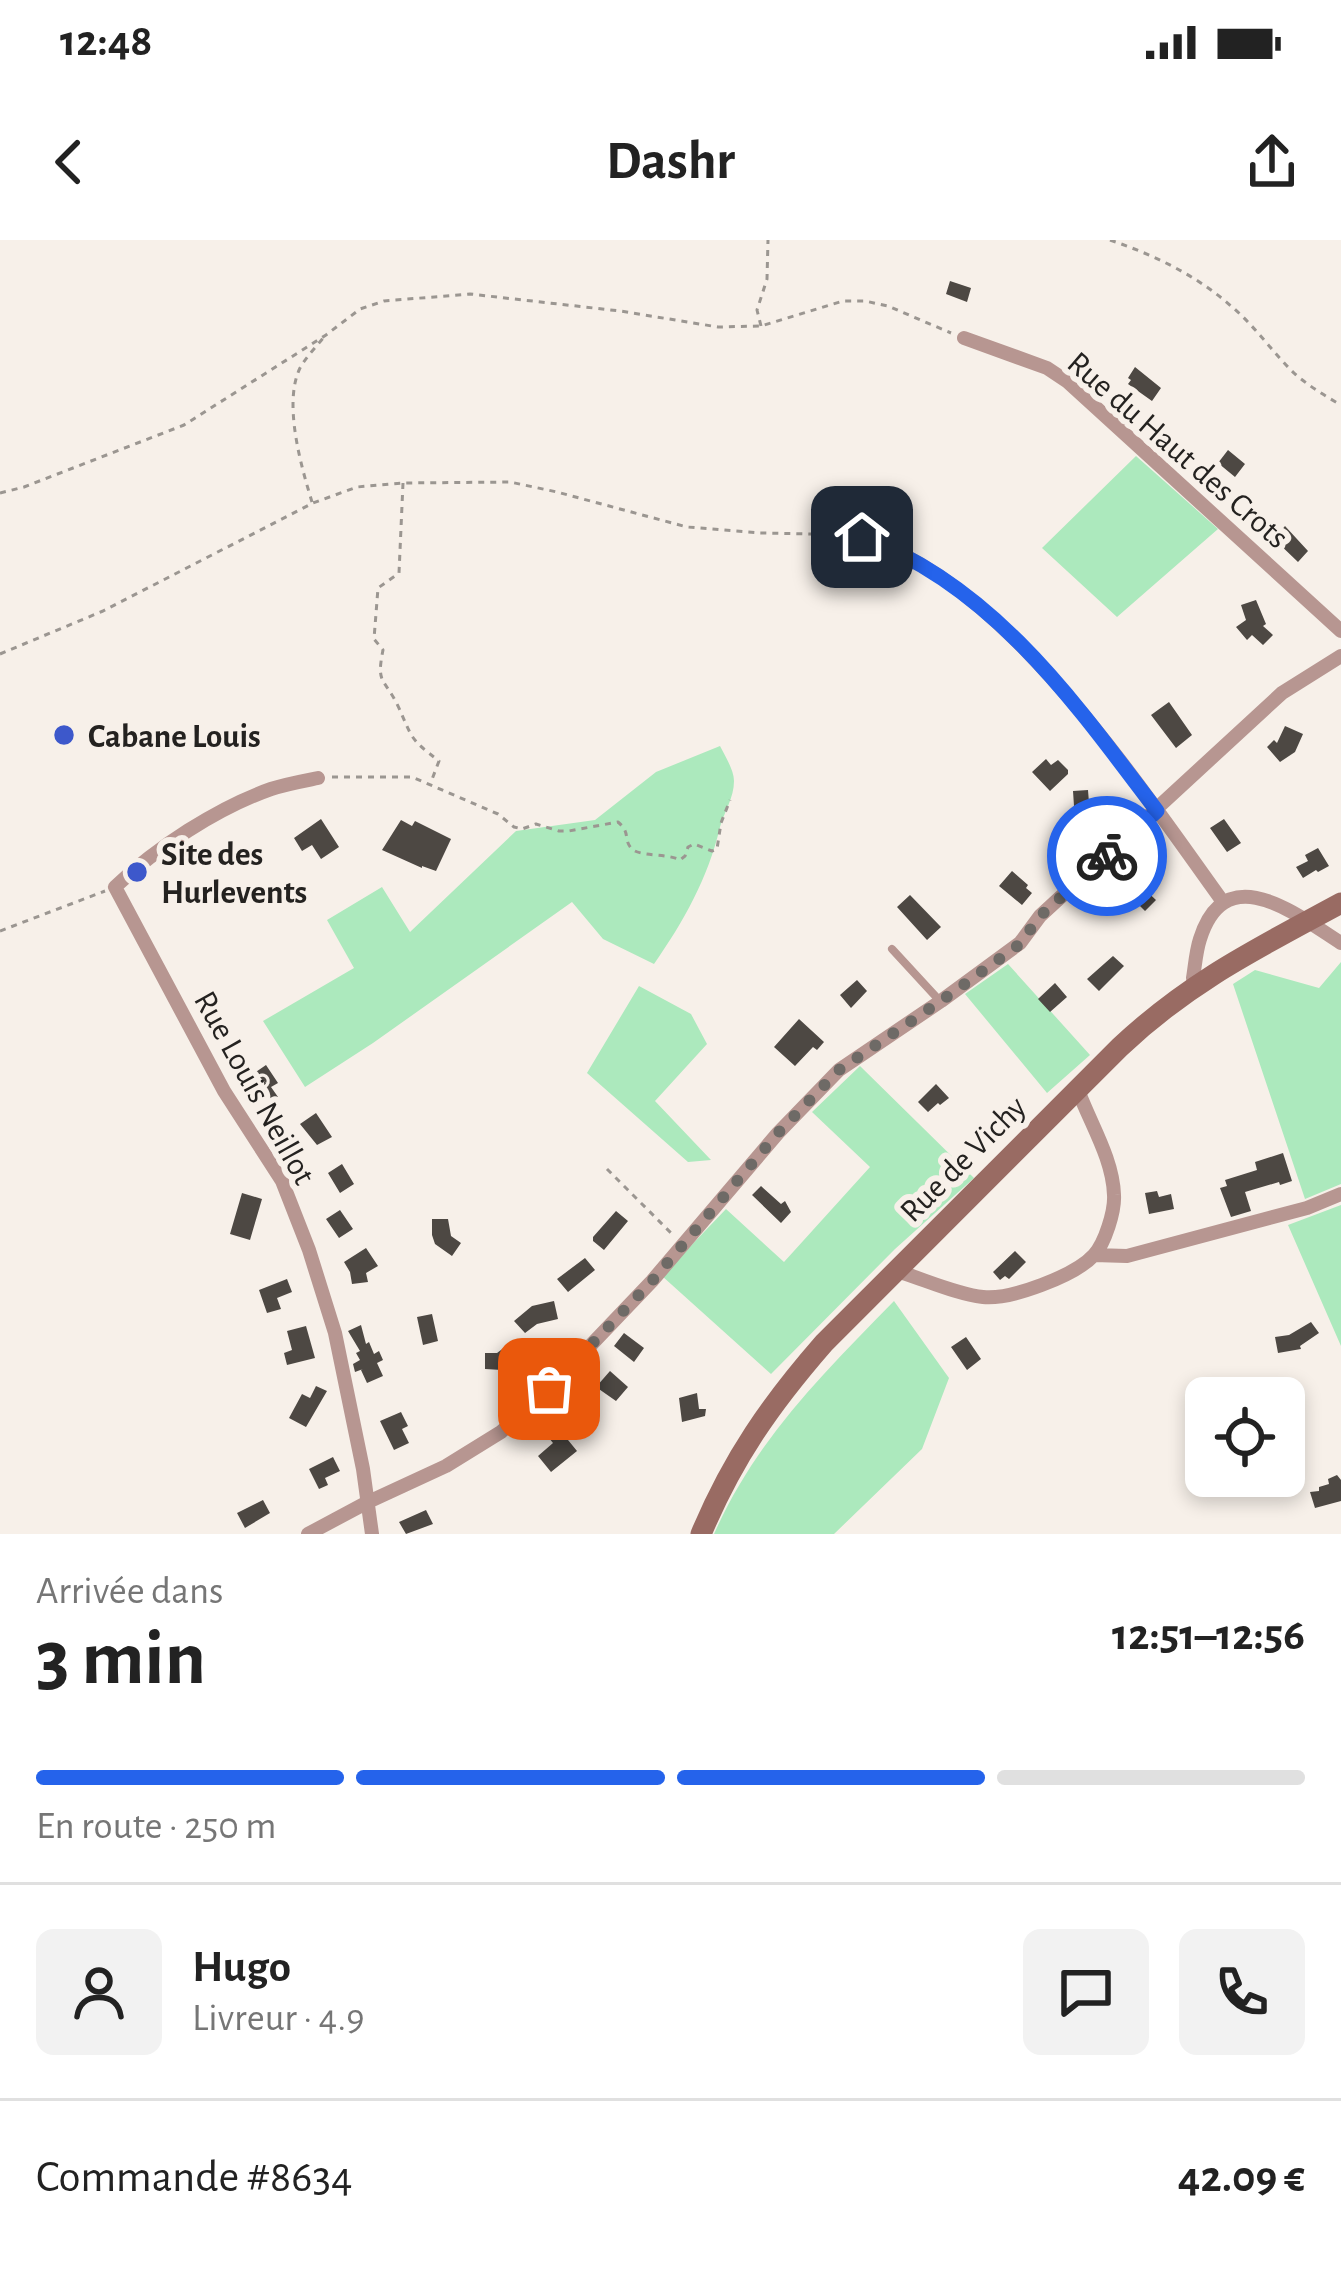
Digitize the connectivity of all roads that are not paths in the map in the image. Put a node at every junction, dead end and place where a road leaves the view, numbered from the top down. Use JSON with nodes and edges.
{"nodes":[{"id":1,"x":964,"y":338,"type":"road end"},
{"id":2,"x":823,"y":534,"type":"road end"},
{"id":3,"x":1341,"y":631,"type":"edge"},
{"id":4,"x":1341,"y":656,"type":"edge"},
{"id":5,"x":318,"y":778,"type":"road end"},
{"id":6,"x":1157,"y":811,"type":"junction"},
{"id":7,"x":1223,"y":902,"type":"junction"},
{"id":8,"x":1341,"y":903,"type":"edge"},
{"id":9,"x":1307,"y":921,"type":"junction"},
{"id":10,"x":1341,"y":943,"type":"edge"},
{"id":11,"x":892,"y":950,"type":"dead end"},
{"id":12,"x":1196,"y":984,"type":"junction"},
{"id":13,"x":940,"y":1000,"type":"junction"},
{"id":14,"x":1078,"y":1090,"type":"junction"},
{"id":15,"x":1341,"y":1194,"type":"edge"},
{"id":16,"x":1094,"y":1255,"type":"junction"},
{"id":17,"x":897,"y":1269,"type":"junction"},
{"id":18,"x":367,"y":1503,"type":"junction"},
{"id":19,"x":308,"y":1534,"type":"edge"},
{"id":20,"x":372,"y":1534,"type":"edge"},
{"id":21,"x":701,"y":1534,"type":"edge"}],
"edges":[{"from":1,"to":3,"type":"street","name":"Rue du Haut des Crots"},
{"from":2,"to":6,"type":"street"},
{"from":4,"to":6,"type":"street"},
{"from":5,"to":18,"type":"street","name":"Rue Louis Neillot"},
{"from":6,"to":7,"type":"street"},
{"from":6,"to":13,"type":"street"},
{"from":7,"to":9,"type":"street"},
{"from":7,"to":12,"type":"street"},
{"from":8,"to":9,"type":"street","name":"Rue de Vichy"},
{"from":9,"to":10,"type":"street"},
{"from":9,"to":12,"type":"street","name":"Rue de Vichy"},
{"from":11,"to":13,"type":"lane"},
{"from":12,"to":14,"type":"street","name":"Rue de Vichy"},
{"from":13,"to":18,"type":"street"},
{"from":14,"to":16,"type":"street"},
{"from":14,"to":17,"type":"street","name":"Rue de Vichy"},
{"from":15,"to":16,"type":"street"},
{"from":16,"to":17,"type":"street"},
{"from":17,"to":21,"type":"street","name":"Rue de Vichy"},
{"from":18,"to":19,"type":"street"},
{"from":18,"to":20,"type":"street","name":"Rue Louis Neillot"}]}
